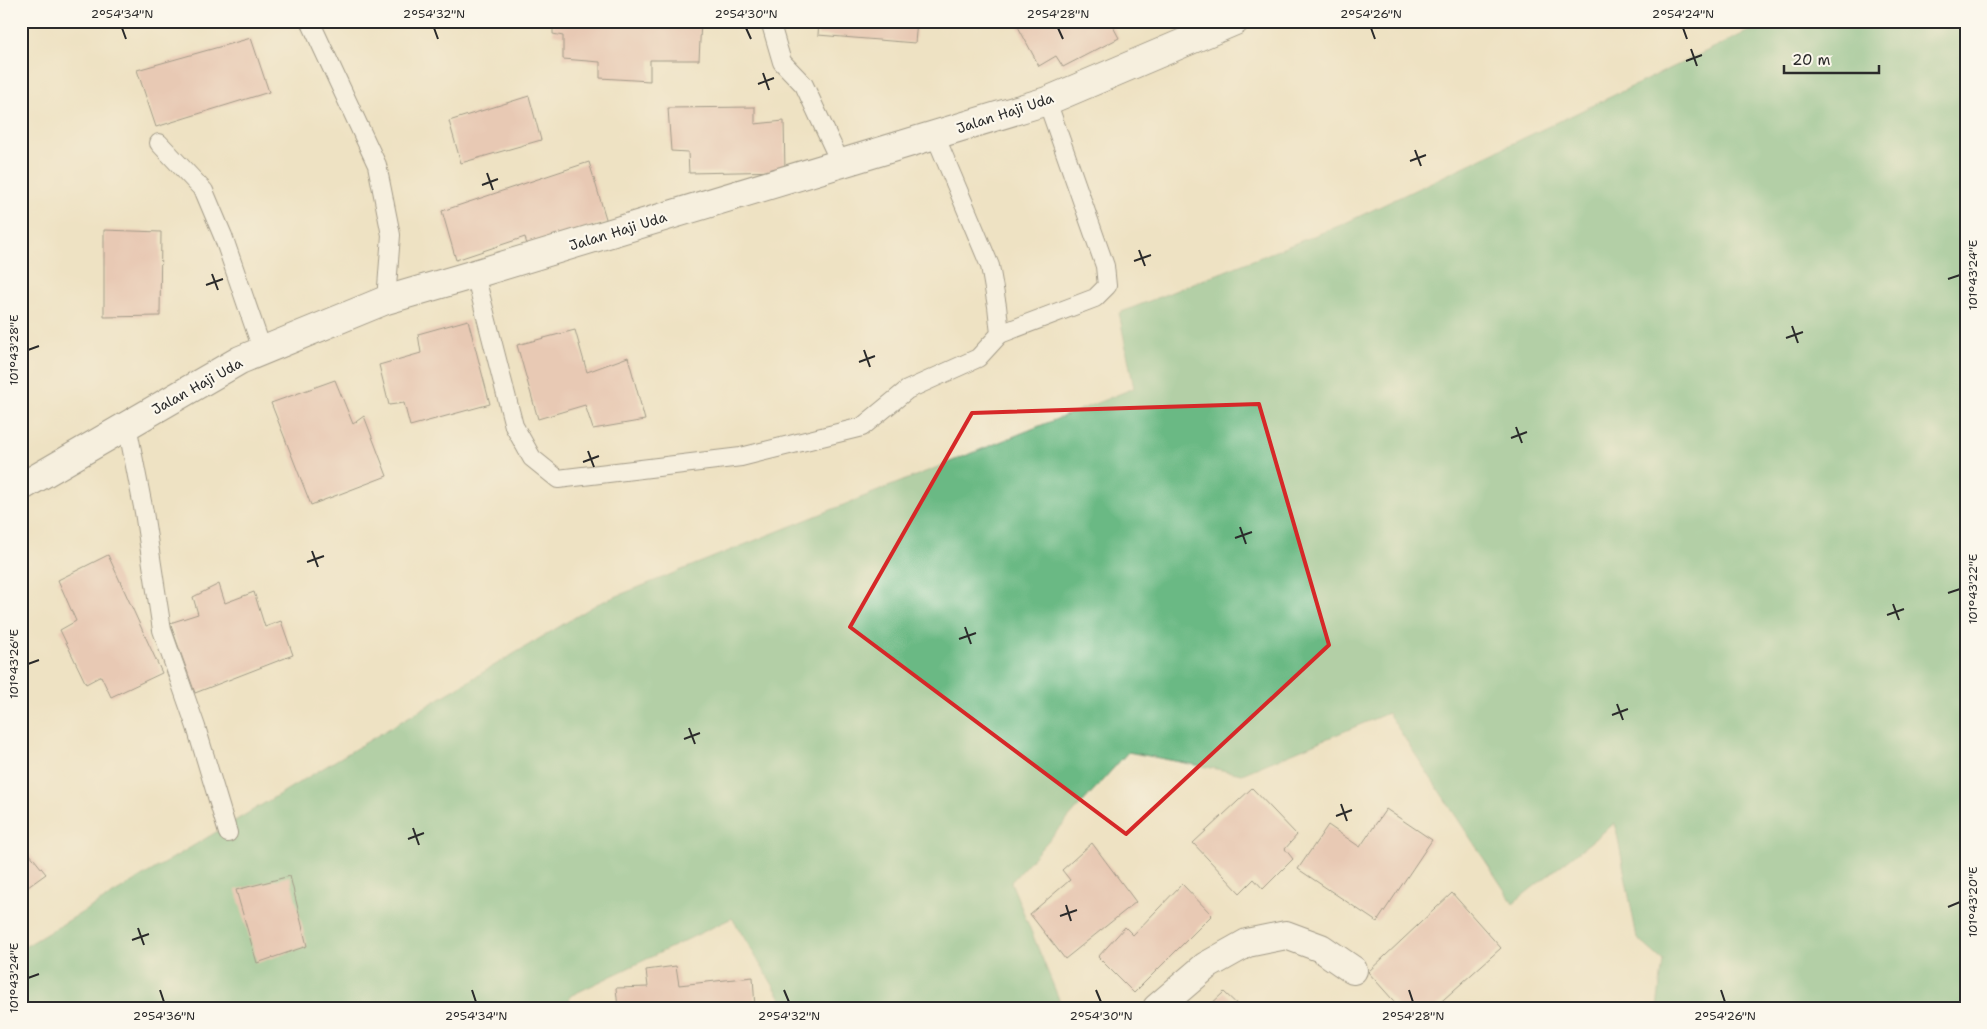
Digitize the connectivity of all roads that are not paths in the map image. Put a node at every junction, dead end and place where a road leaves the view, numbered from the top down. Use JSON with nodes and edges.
{"nodes":[{"id":1,"x":310,"y":21,"type":"edge"},
{"id":2,"x":770,"y":21,"type":"edge"},
{"id":3,"x":1235,"y":21,"type":"edge"},
{"id":4,"x":1048,"y":101,"type":"junction"},
{"id":5,"x":935,"y":135,"type":"junction"},
{"id":6,"x":159,"y":143,"type":"dead end"},
{"id":7,"x":841,"y":164,"type":"junction"},
{"id":8,"x":475,"y":274,"type":"junction"},
{"id":9,"x":386,"y":300,"type":"junction"},
{"id":10,"x":1000,"y":334,"type":"junction"},
{"id":11,"x":263,"y":352,"type":"junction"},
{"id":12,"x":127,"y":425,"type":"junction"},
{"id":13,"x":21,"y":487,"type":"edge"},
{"id":14,"x":228,"y":833,"type":"dead end"},
{"id":15,"x":1353,"y":970,"type":"dead end"},
{"id":16,"x":1157,"y":1008,"type":"edge"}],
"edges":[{"from":1,"to":9,"type":"lane"},
{"from":2,"to":7,"type":"lane"},
{"from":3,"to":4,"type":"street","name":"Jalan Haji Uda"},
{"from":4,"to":5,"type":"street","name":"Jalan Haji Uda"},
{"from":4,"to":10,"type":"lane"},
{"from":5,"to":7,"type":"street","name":"Jalan Haji Uda"},
{"from":5,"to":10,"type":"lane"},
{"from":6,"to":11,"type":"lane"},
{"from":7,"to":8,"type":"street","name":"Jalan Haji Uda"},
{"from":8,"to":9,"type":"street","name":"Jalan Haji Uda"},
{"from":8,"to":10,"type":"lane"},
{"from":9,"to":11,"type":"street","name":"Jalan Haji Uda"},
{"from":11,"to":12,"type":"street","name":"Jalan Haji Uda"},
{"from":12,"to":13,"type":"street","name":"Jalan Haji Uda"},
{"from":12,"to":14,"type":"lane"},
{"from":15,"to":16,"type":"street"}]}
